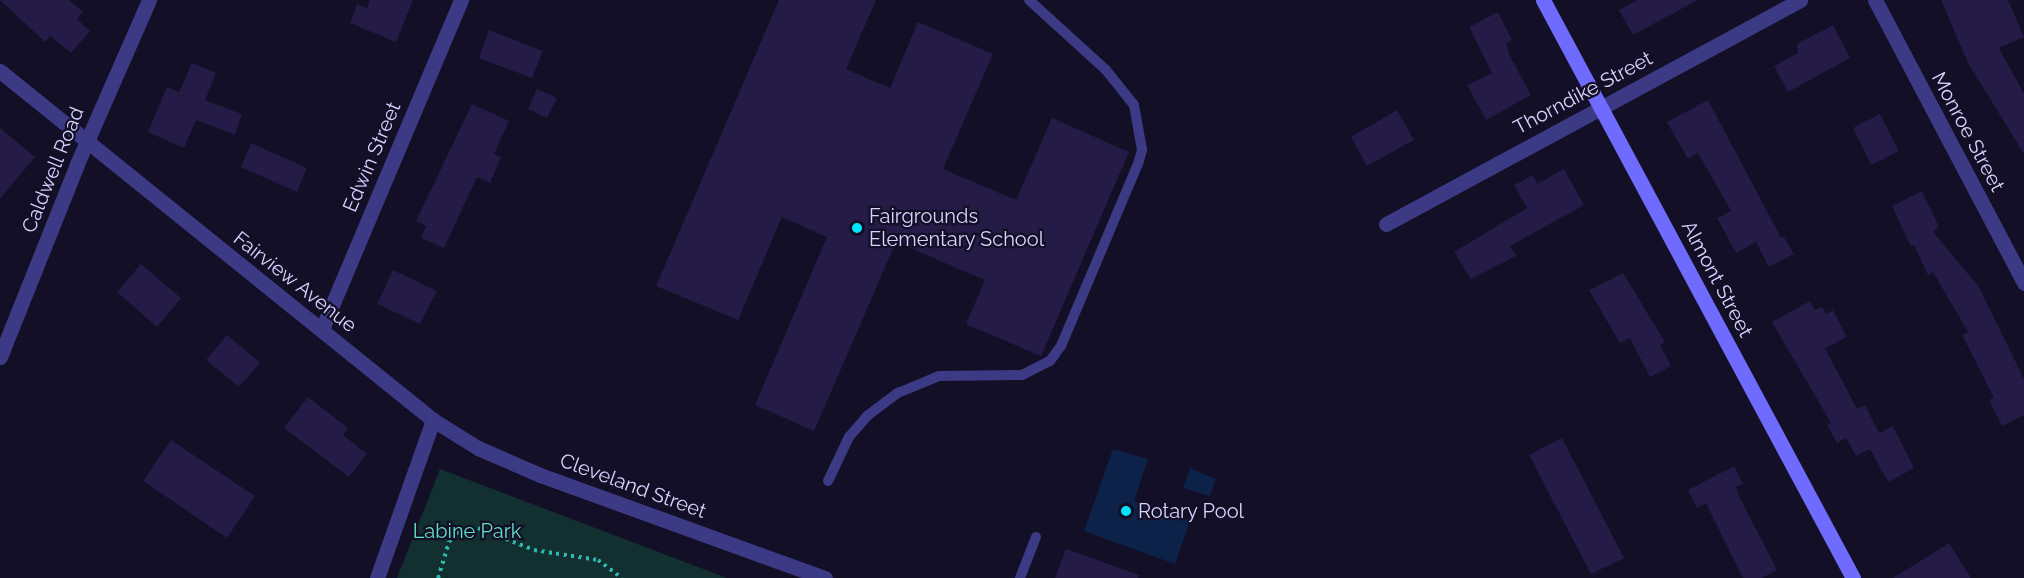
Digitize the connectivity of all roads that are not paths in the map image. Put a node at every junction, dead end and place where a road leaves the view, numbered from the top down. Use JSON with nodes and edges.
{"nodes":[{"id":1,"x":149,"y":0,"type":"edge"},
{"id":2,"x":461,"y":0,"type":"edge"},
{"id":3,"x":1029,"y":0,"type":"edge"},
{"id":4,"x":1543,"y":0,"type":"edge"},
{"id":5,"x":1800,"y":0,"type":"edge"},
{"id":6,"x":1875,"y":0,"type":"edge"},
{"id":7,"x":0,"y":71,"type":"edge"},
{"id":8,"x":1600,"y":107,"type":"junction"},
{"id":9,"x":86,"y":143,"type":"junction"},
{"id":10,"x":1386,"y":224,"type":"dead end"},
{"id":11,"x":2024,"y":283,"type":"edge"},
{"id":12,"x":322,"y":330,"type":"junction"},
{"id":13,"x":0,"y":357,"type":"edge"},
{"id":14,"x":433,"y":420,"type":"junction"},
{"id":15,"x":828,"y":482,"type":"dead end"},
{"id":16,"x":1036,"y":537,"type":"dead end"},
{"id":17,"x":377,"y":578,"type":"edge"},
{"id":18,"x":825,"y":578,"type":"edge"},
{"id":19,"x":1020,"y":578,"type":"edge"},
{"id":20,"x":1853,"y":578,"type":"edge"}],
"edges":[{"from":1,"to":9,"type":"street","name":"Caldwell Road"},
{"from":2,"to":12,"type":"street","name":"Edwin Street"},
{"from":3,"to":15,"type":"lane"},
{"from":4,"to":8,"type":"street","name":"Almont Street"},
{"from":5,"to":8,"type":"street","name":"Thorndike Street"},
{"from":6,"to":11,"type":"street","name":"Monroe Street"},
{"from":7,"to":9,"type":"street","name":"Fairview Avenue"},
{"from":8,"to":10,"type":"street","name":"Thorndike Street"},
{"from":8,"to":20,"type":"street","name":"Almont Street"},
{"from":9,"to":12,"type":"street","name":"Fairview Avenue"},
{"from":9,"to":13,"type":"street","name":"Caldwell Road"},
{"from":12,"to":14,"type":"street","name":"Fairview Avenue"},
{"from":14,"to":17,"type":"street"},
{"from":14,"to":18,"type":"street","name":"Cleveland Street"},
{"from":16,"to":19,"type":"lane"}]}
